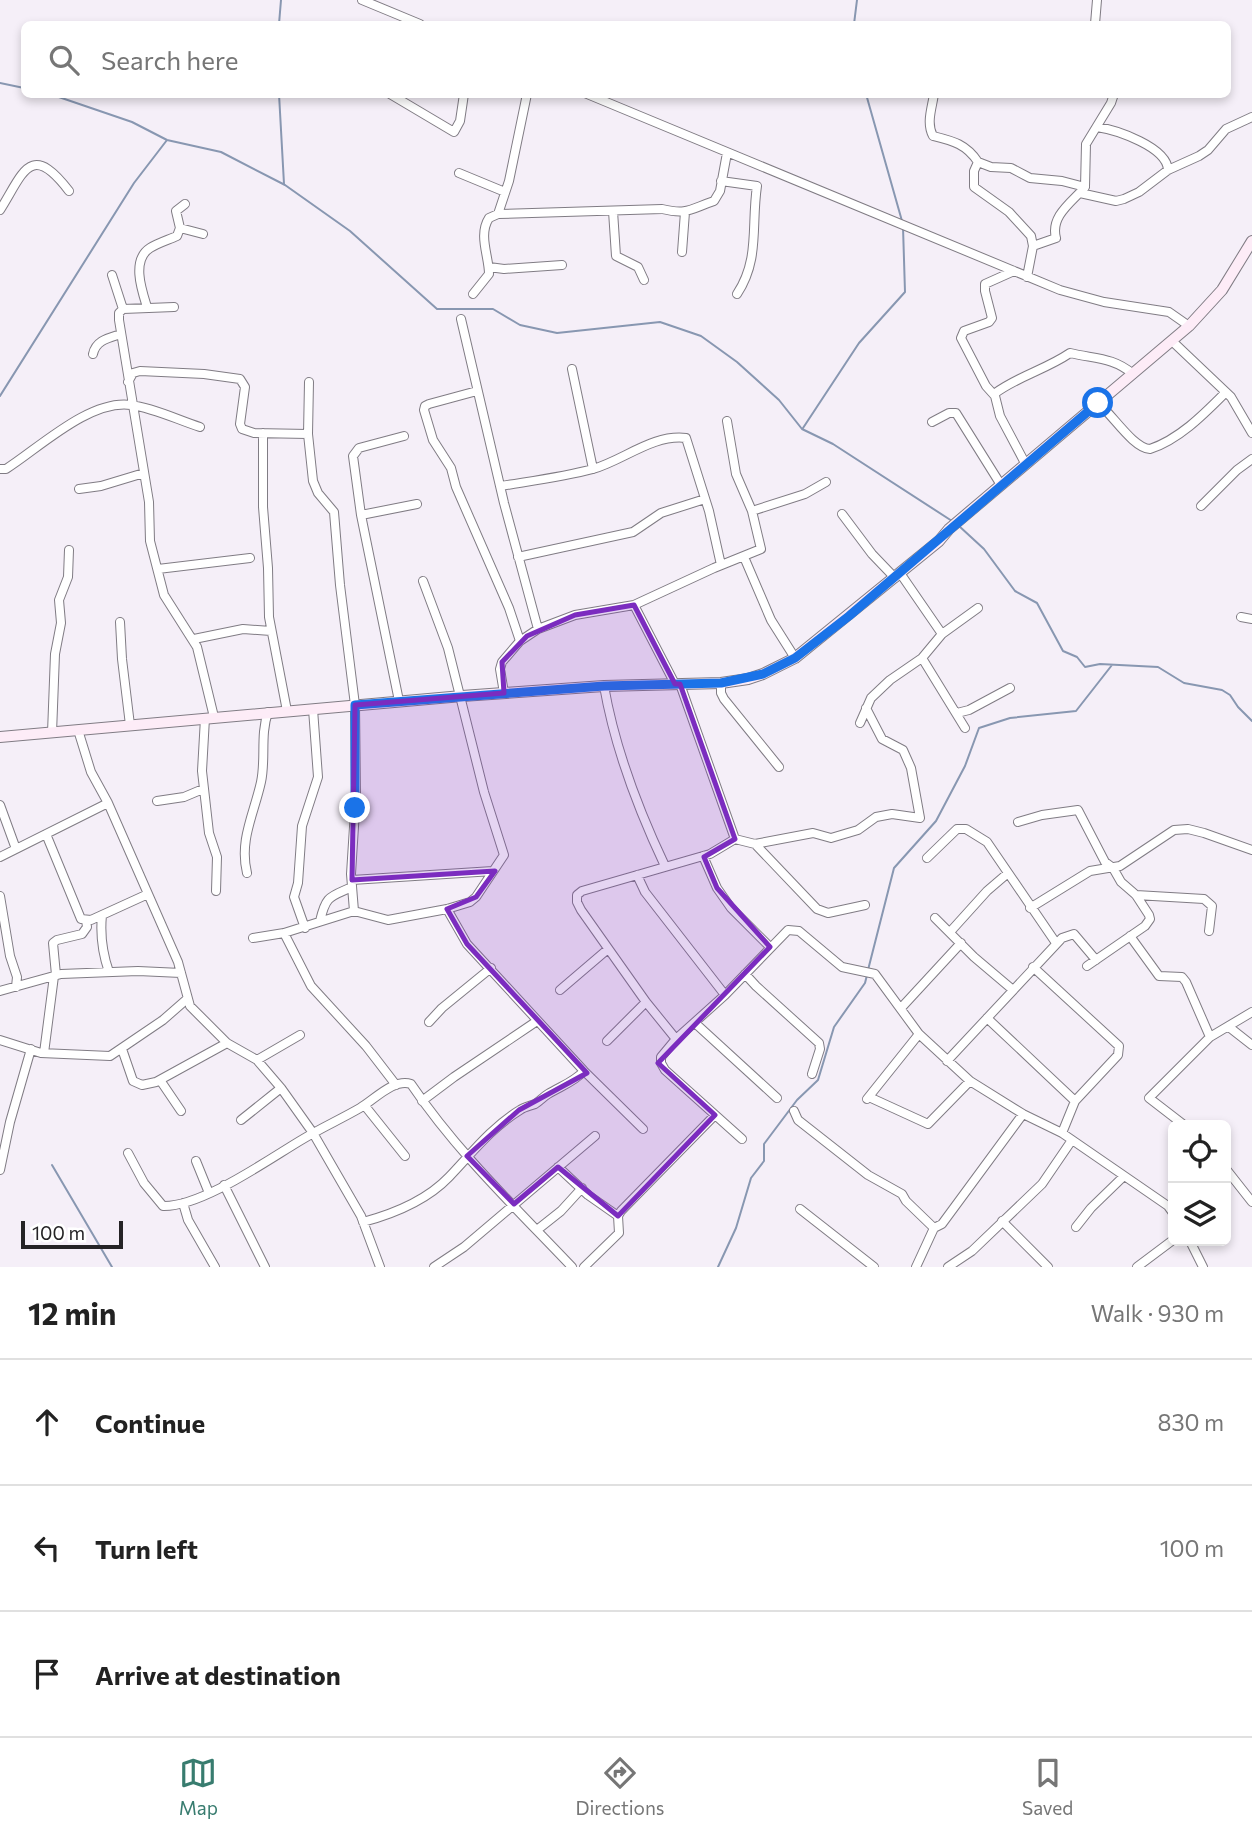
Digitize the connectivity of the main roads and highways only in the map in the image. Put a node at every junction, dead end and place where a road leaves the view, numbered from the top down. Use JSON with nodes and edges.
{"nodes":[{"id":1,"x":1251,"y":243,"type":"edge"},
{"id":2,"x":0,"y":737,"type":"edge"}],
"edges":[{"from":1,"to":2,"type":"main road"}]}
